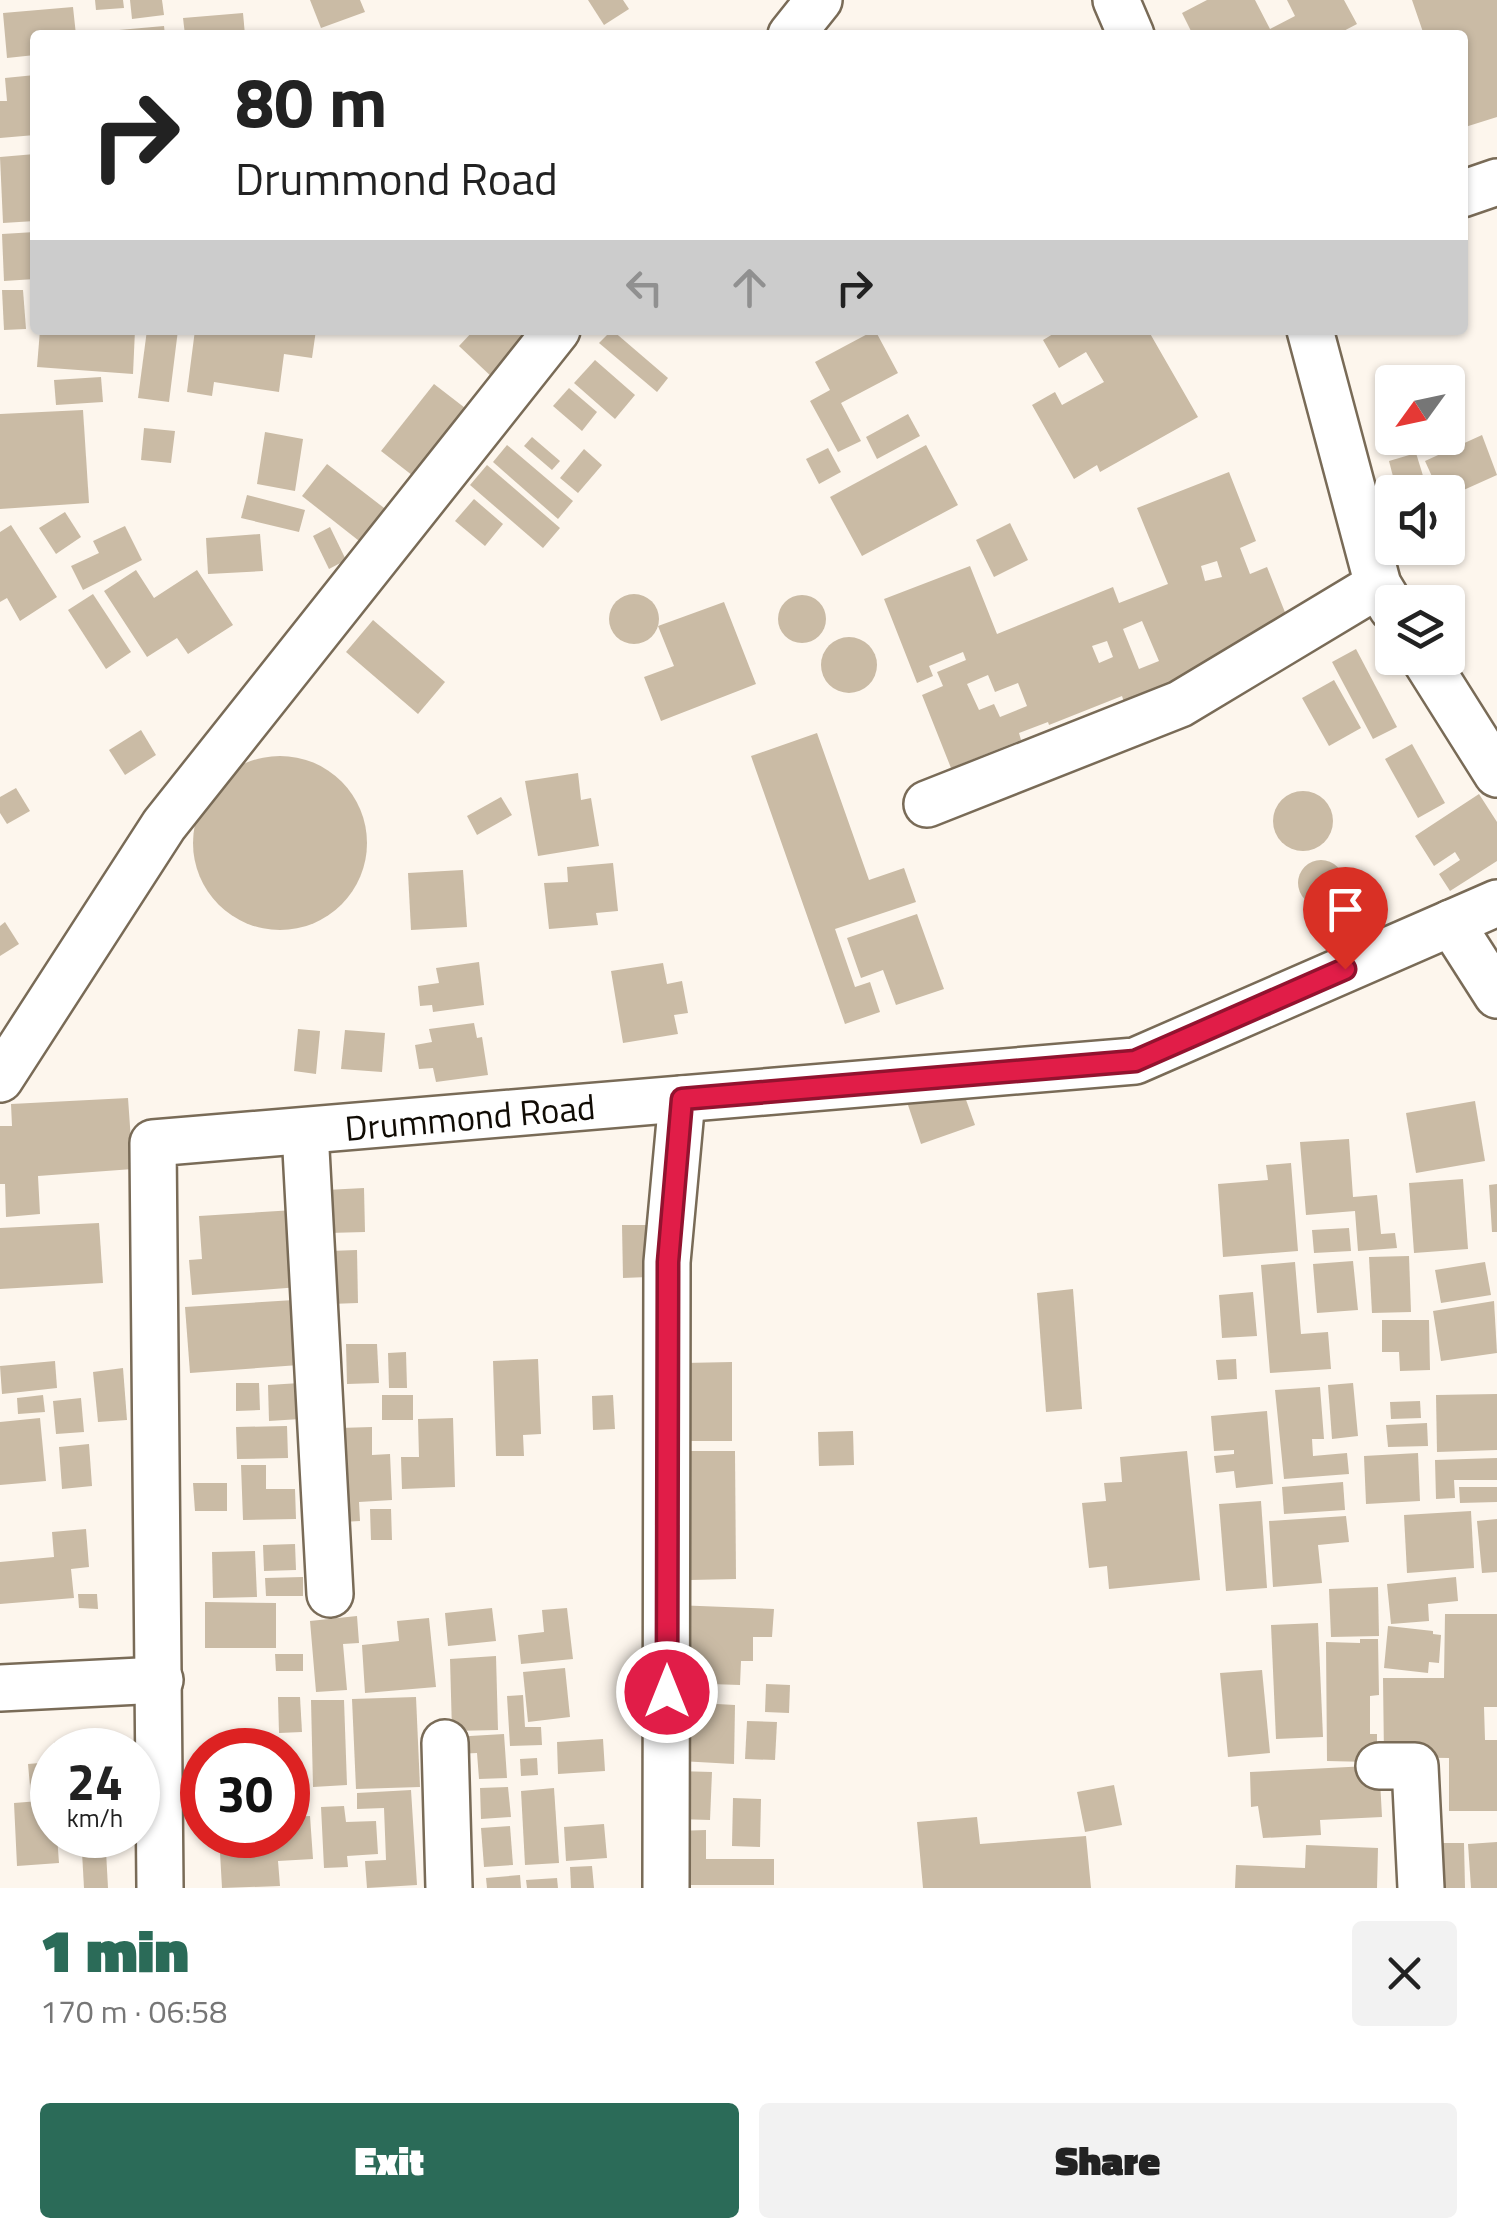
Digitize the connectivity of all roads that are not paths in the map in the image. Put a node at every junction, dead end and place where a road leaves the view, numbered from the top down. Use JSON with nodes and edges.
{"nodes":[{"id":1,"x":819,"y":0,"type":"edge"},
{"id":2,"x":1116,"y":0,"type":"edge"},
{"id":3,"x":795,"y":30,"type":"edge"},
{"id":4,"x":1129,"y":30,"type":"edge"},
{"id":5,"x":1497,"y":182,"type":"edge"},
{"id":6,"x":1468,"y":192,"type":"edge"},
{"id":7,"x":553,"y":335,"type":"edge"},
{"id":8,"x":1311,"y":335,"type":"edge"},
{"id":9,"x":1382,"y":585,"type":"edge"},
{"id":10,"x":1375,"y":601,"type":"edge"},
{"id":11,"x":1435,"y":675,"type":"edge"},
{"id":12,"x":1497,"y":774,"type":"edge"},
{"id":13,"x":927,"y":804,"type":"dead end"},
{"id":14,"x":1497,"y":903,"type":"edge"},
{"id":15,"x":1450,"y":923,"type":"junction"},
{"id":16,"x":1497,"y":995,"type":"edge"},
{"id":17,"x":0,"y":1079,"type":"edge"},
{"id":18,"x":682,"y":1099,"type":"junction"},
{"id":19,"x":305,"y":1131,"type":"junction"},
{"id":20,"x":330,"y":1594,"type":"dead end"},
{"id":21,"x":160,"y":1680,"type":"junction"},
{"id":22,"x":0,"y":1688,"type":"edge"},
{"id":23,"x":445,"y":1742,"type":"dead end"},
{"id":24,"x":1379,"y":1766,"type":"dead end"},
{"id":25,"x":160,"y":1888,"type":"edge"},
{"id":26,"x":449,"y":1888,"type":"edge"},
{"id":27,"x":666,"y":1888,"type":"edge"},
{"id":28,"x":1421,"y":1888,"type":"edge"}],
"edges":[{"from":1,"to":3,"type":"street"},
{"from":2,"to":4,"type":"street"},
{"from":5,"to":6,"type":"street"},
{"from":7,"to":17,"type":"street"},
{"from":8,"to":9,"type":"street"},
{"from":10,"to":13,"type":"street"},
{"from":11,"to":12,"type":"street"},
{"from":14,"to":15,"type":"street","name":"Drummond Road"},
{"from":15,"to":16,"type":"street"},
{"from":15,"to":18,"type":"street","name":"Drummond Road"},
{"from":18,"to":19,"type":"street","name":"Drummond Road"},
{"from":18,"to":27,"type":"street"},
{"from":19,"to":20,"type":"street"},
{"from":19,"to":21,"type":"street","name":"Drummond Road"},
{"from":21,"to":22,"type":"street"},
{"from":21,"to":25,"type":"street","name":"Drummond Road"},
{"from":23,"to":26,"type":"street"},
{"from":24,"to":28,"type":"street"}]}
